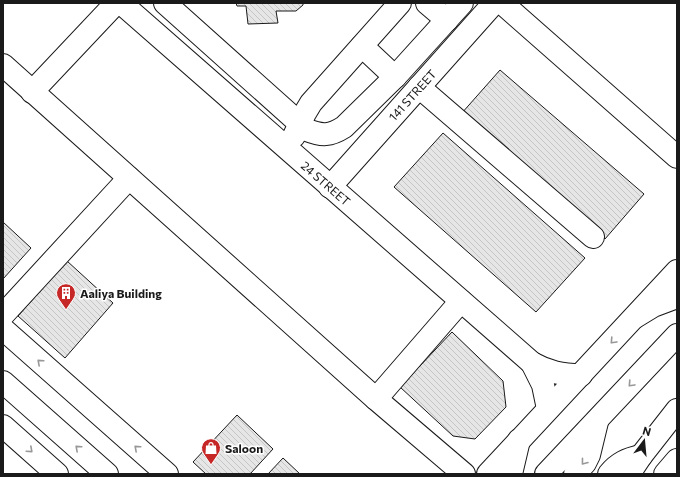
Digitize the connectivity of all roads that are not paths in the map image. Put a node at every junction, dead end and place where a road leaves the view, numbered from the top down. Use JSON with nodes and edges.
{"nodes":[{"id":1,"x":116,"y":3,"type":"edge"},
{"id":2,"x":121,"y":3,"type":"edge"},
{"id":3,"x":165,"y":3,"type":"edge"},
{"id":4,"x":400,"y":3,"type":"edge"},
{"id":5,"x":427,"y":3,"type":"edge"},
{"id":6,"x":462,"y":3,"type":"edge"},
{"id":7,"x":494,"y":3,"type":"edge"},
{"id":8,"x":502,"y":3,"type":"edge"},
{"id":9,"x":447,"y":20,"type":"junction"},
{"id":10,"x":362,"y":46,"type":"junction"},
{"id":11,"x":3,"y":65,"type":"edge"},
{"id":12,"x":395,"y":77,"type":"junction"},
{"id":13,"x":419,"y":87,"type":"junction"},
{"id":14,"x":32,"y":92,"type":"junction"},
{"id":15,"x":300,"y":123,"type":"junction"},
{"id":16,"x":287,"y":150,"type":"junction"},
{"id":17,"x":677,"y":156,"type":"edge"},
{"id":18,"x":129,"y":178,"type":"junction"},
{"id":19,"x":330,"y":187,"type":"junction"},
{"id":20,"x":593,"y":237,"type":"dead end"},
{"id":21,"x":677,"y":271,"type":"edge"},
{"id":22,"x":677,"y":297,"type":"edge"},
{"id":23,"x":461,"y":301,"type":"junction"},
{"id":24,"x":3,"y":315,"type":"edge"},
{"id":25,"x":635,"y":317,"type":"junction"},
{"id":26,"x":3,"y":329,"type":"edge"},
{"id":27,"x":677,"y":335,"type":"edge"},
{"id":28,"x":532,"y":363,"type":"junction"},
{"id":29,"x":581,"y":375,"type":"junction"},
{"id":30,"x":3,"y":382,"type":"edge"},
{"id":31,"x":376,"y":399,"type":"junction"},
{"id":32,"x":548,"y":409,"type":"junction"},
{"id":33,"x":677,"y":410,"type":"edge"},
{"id":34,"x":597,"y":422,"type":"junction"},
{"id":35,"x":3,"y":426,"type":"edge"},
{"id":36,"x":519,"y":440,"type":"junction"},
{"id":37,"x":641,"y":456,"type":"junction"},
{"id":38,"x":57,"y":474,"type":"edge"},
{"id":39,"x":107,"y":474,"type":"edge"},
{"id":40,"x":167,"y":474,"type":"edge"},
{"id":41,"x":464,"y":474,"type":"edge"},
{"id":42,"x":488,"y":474,"type":"edge"},
{"id":43,"x":511,"y":474,"type":"edge"},
{"id":44,"x":546,"y":474,"type":"edge"},
{"id":45,"x":574,"y":474,"type":"edge"},
{"id":46,"x":609,"y":474,"type":"edge"},
{"id":47,"x":629,"y":474,"type":"edge"}],
"edges":[{"from":1,"to":14,"type":"street"},
{"from":2,"to":16,"type":"street","name":"24 STREET"},
{"from":3,"to":15,"type":"street"},
{"from":4,"to":10,"type":"street"},
{"from":5,"to":9,"type":"street"},
{"from":6,"to":9,"type":"street"},
{"from":7,"to":13,"type":"street","name":"141 STREET"},
{"from":8,"to":17,"type":"street"},
{"from":9,"to":12,"type":"street"},
{"from":10,"to":12,"type":"street"},
{"from":10,"to":15,"type":"street"},
{"from":11,"to":14,"type":"street"},
{"from":12,"to":15,"type":"street"},
{"from":13,"to":19,"type":"street","name":"141 STREET"},
{"from":13,"to":20,"type":"street"},
{"from":14,"to":18,"type":"street"},
{"from":15,"to":16,"type":"street"},
{"from":16,"to":19,"type":"street","name":"24 STREET"},
{"from":18,"to":24,"type":"street"},
{"from":18,"to":31,"type":"street"},
{"from":19,"to":23,"type":"street","name":"24 STREET"},
{"from":21,"to":25,"type":"street"},
{"from":22,"to":25,"type":"street"},
{"from":23,"to":28,"type":"street","name":"24 STREET"},
{"from":23,"to":31,"type":"street"},
{"from":25,"to":29,"type":"street","one_way":true},
{"from":40,"to":26,"type":"street","one_way":true},
{"from":27,"to":34,"type":"street","one_way":true},
{"from":28,"to":29,"type":"street","name":"24 STREET"},
{"from":28,"to":32,"type":"street","name":"24 STREET"},
{"from":29,"to":32,"type":"street"},
{"from":39,"to":30,"type":"street","one_way":true},
{"from":31,"to":41,"type":"street"},
{"from":32,"to":36,"type":"street"},
{"from":33,"to":37,"type":"street"},
{"from":34,"to":44,"type":"street"},
{"from":34,"to":45,"type":"street","one_way":true},
{"from":35,"to":38,"type":"street","one_way":true},
{"from":36,"to":42,"type":"street"},
{"from":36,"to":43,"type":"street"},
{"from":37,"to":46,"type":"street"},
{"from":37,"to":47,"type":"street"}]}
